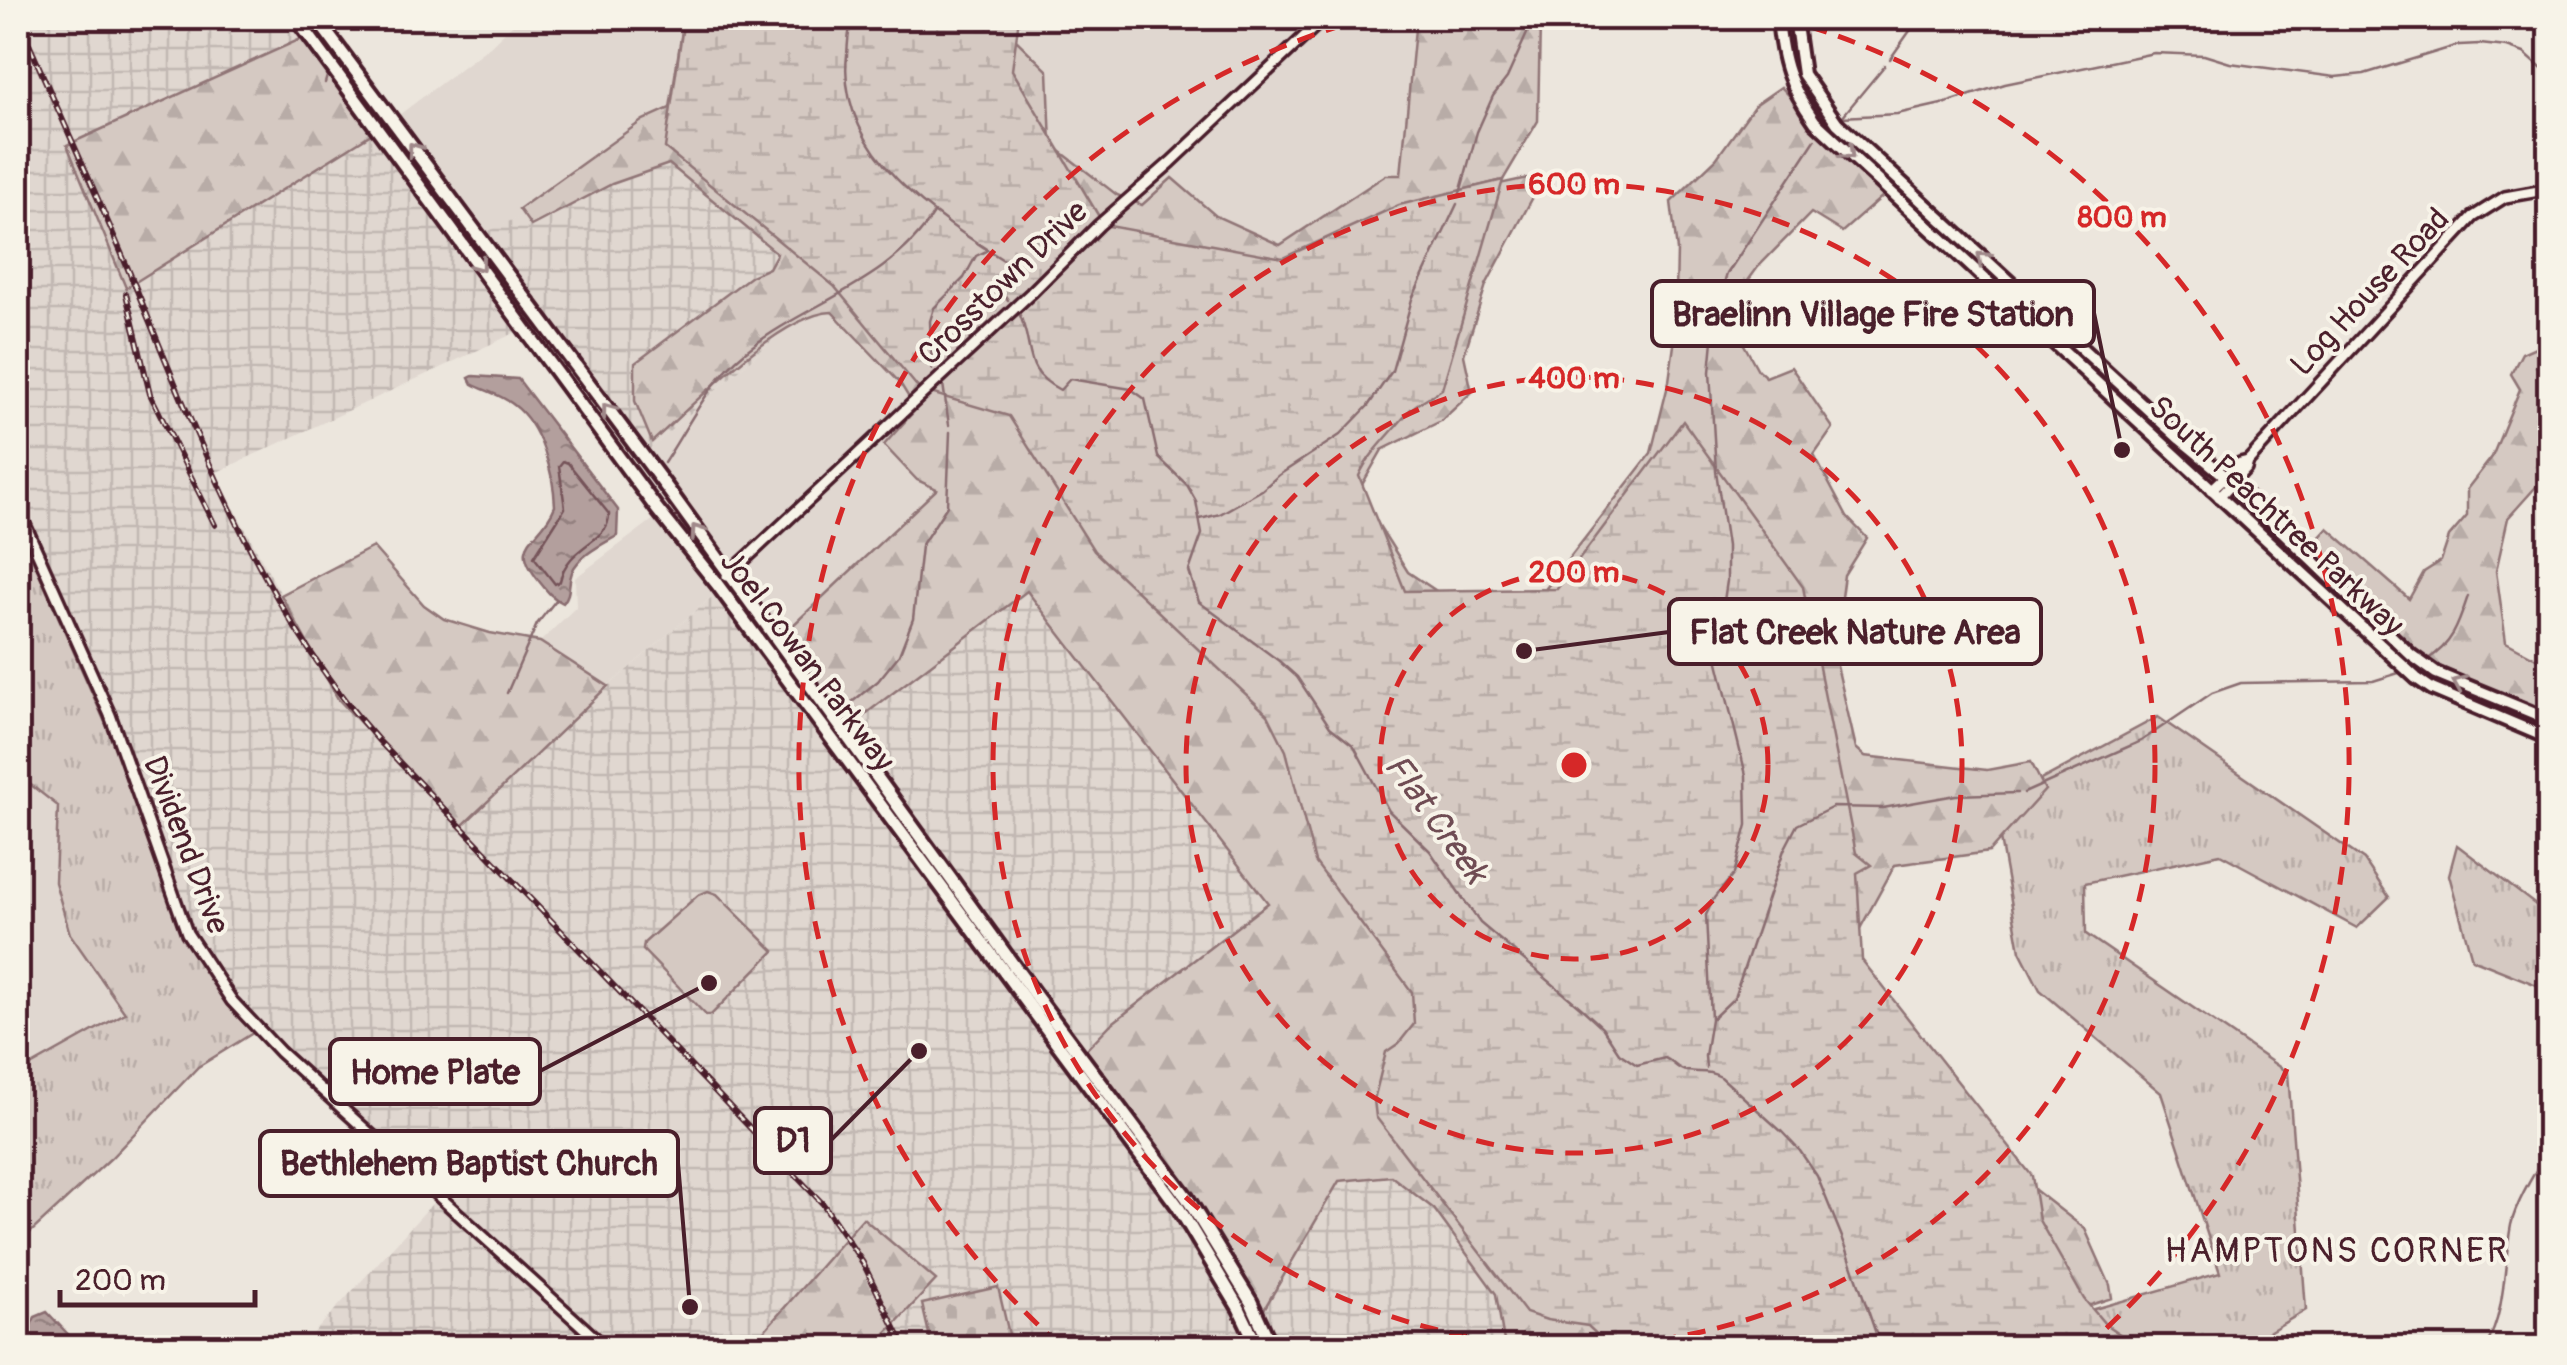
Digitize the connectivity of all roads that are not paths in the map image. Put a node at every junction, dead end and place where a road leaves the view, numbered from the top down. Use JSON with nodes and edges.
{"nodes":[{"id":1,"x":296,"y":18,"type":"edge"},
{"id":2,"x":316,"y":18,"type":"edge"},
{"id":3,"x":1324,"y":18,"type":"edge"},
{"id":4,"x":1778,"y":18,"type":"edge"},
{"id":5,"x":1794,"y":18,"type":"edge"},
{"id":6,"x":2550,"y":188,"type":"edge"},
{"id":7,"x":2229,"y":480,"type":"junction"},
{"id":8,"x":2215,"y":494,"type":"junction"},
{"id":9,"x":18,"y":509,"type":"edge"},
{"id":10,"x":729,"y":574,"type":"junction"},
{"id":11,"x":716,"y":584,"type":"junction"},
{"id":12,"x":2550,"y":720,"type":"edge"},
{"id":13,"x":2550,"y":738,"type":"edge"},
{"id":14,"x":606,"y":1348,"type":"edge"},
{"id":15,"x":1258,"y":1348,"type":"edge"},
{"id":16,"x":1272,"y":1348,"type":"edge"}],
"edges":[{"from":1,"to":11,"type":"main road","name":"Joel Cowan Parkway","one_way":true},
{"from":10,"to":2,"type":"main road","name":"Joel Cowan Parkway","one_way":true},
{"from":3,"to":10,"type":"street","name":"Crosstown Drive"},
{"from":4,"to":8,"type":"main road","name":"South Peachtree Parkway","one_way":true},
{"from":7,"to":5,"type":"main road","name":"South Peachtree Parkway","one_way":true},
{"from":6,"to":7,"type":"street","name":"Log House Road"},
{"from":7,"to":8,"type":"street","name":"Log House Road"},
{"from":12,"to":7,"type":"main road","name":"South Peachtree Parkway","one_way":true},
{"from":8,"to":13,"type":"main road","name":"South Peachtree Parkway"},
{"from":9,"to":14,"type":"street","name":"Dividend Drive"},
{"from":10,"to":11,"type":"street","name":"Crosstown Drive"},
{"from":10,"to":16,"type":"main road","name":"Joel Cowan Parkway"},
{"from":11,"to":15,"type":"main road","name":"Joel Cowan Parkway"}]}
